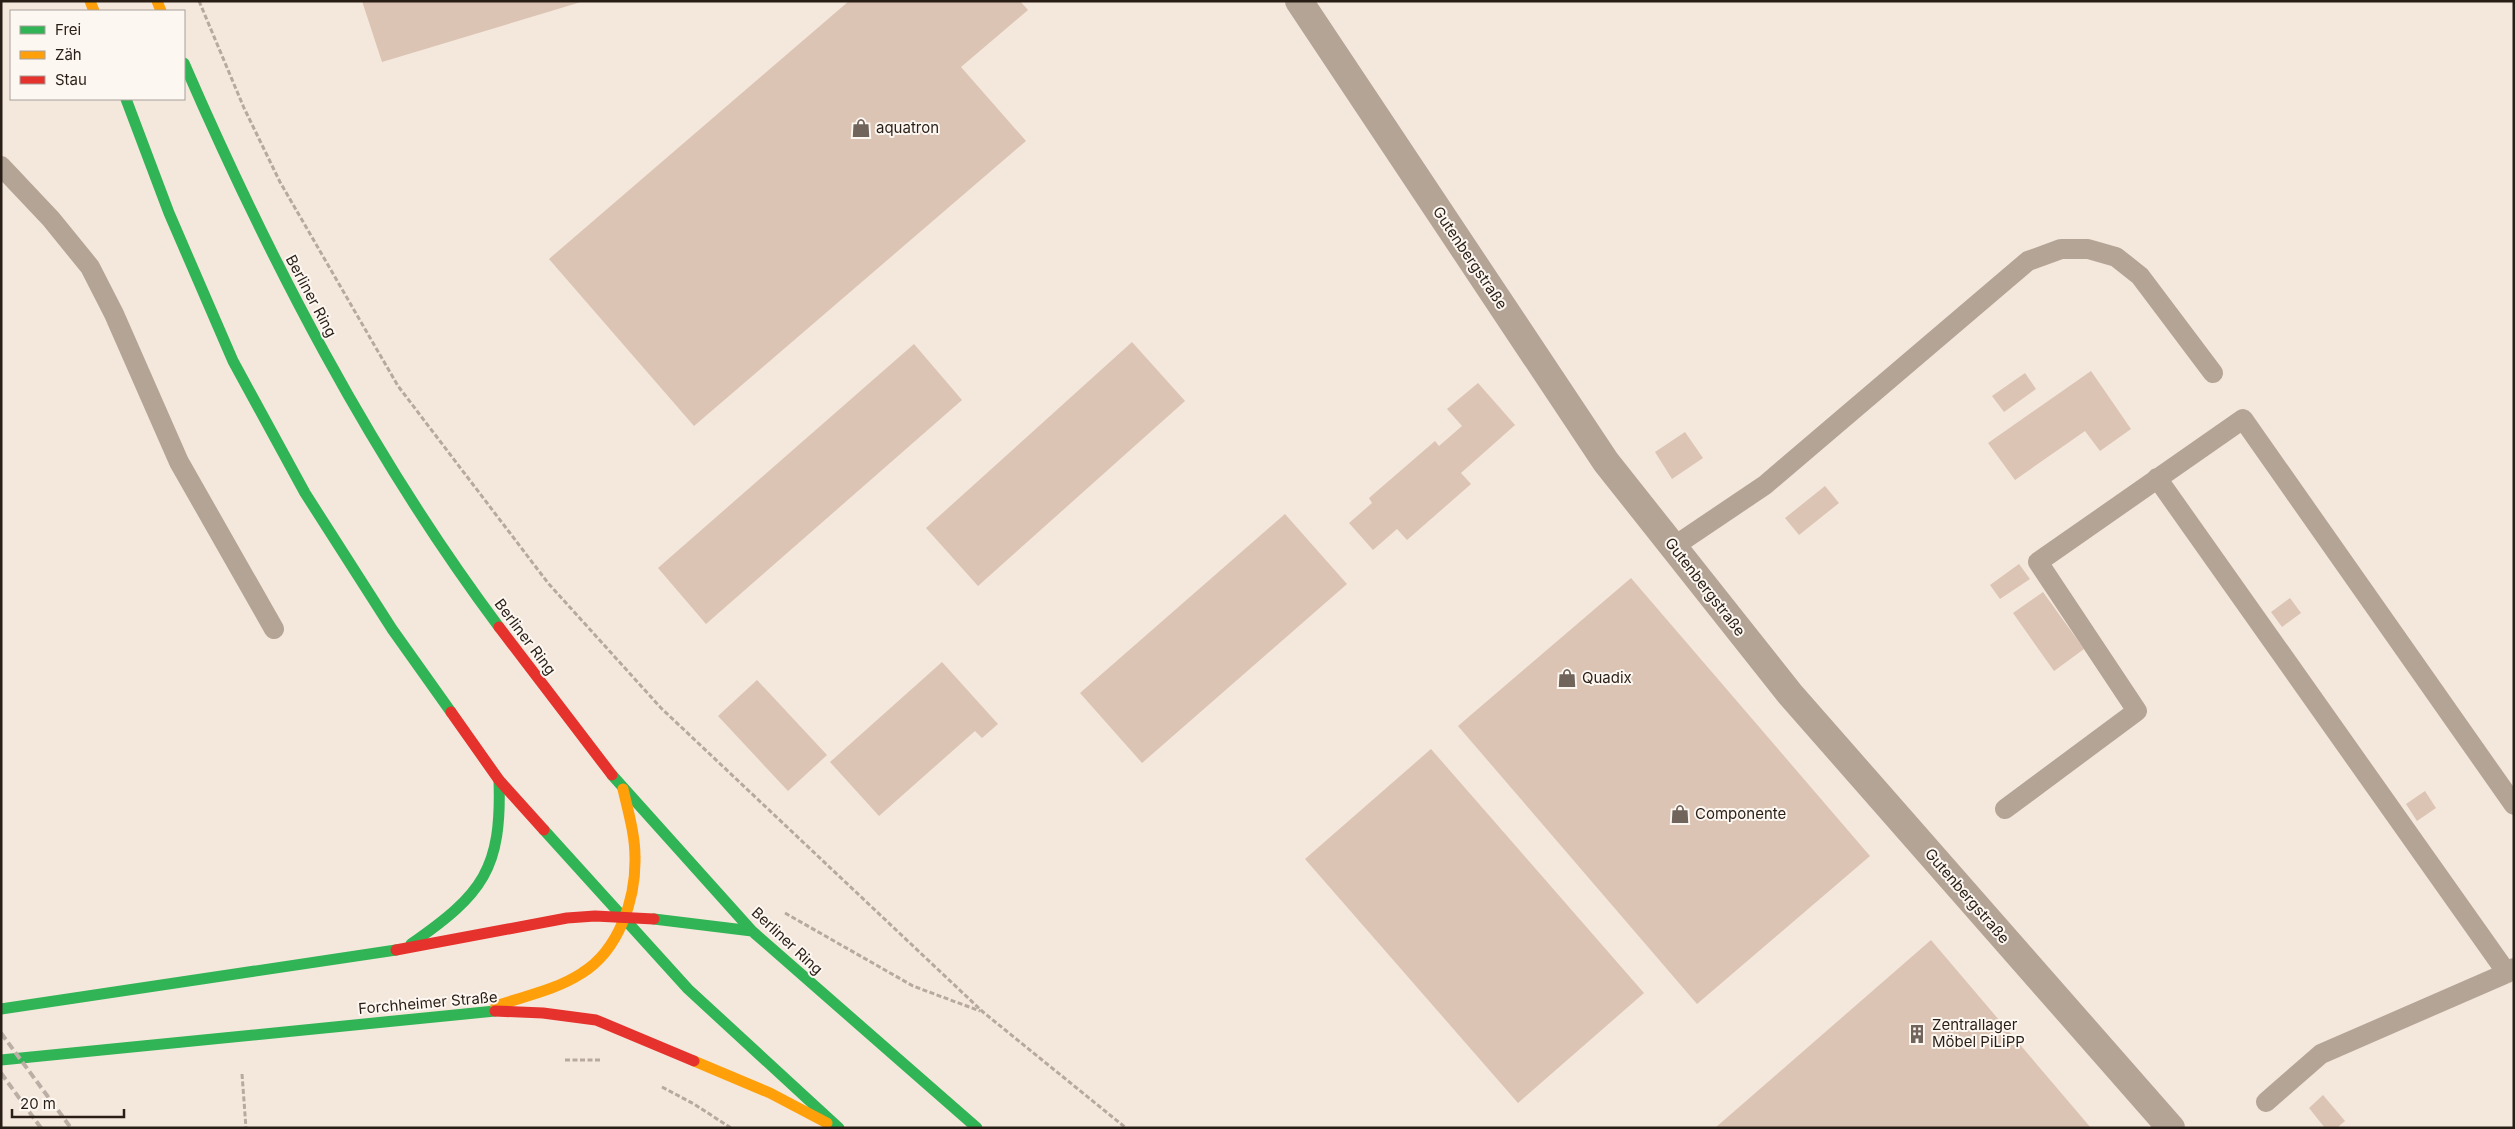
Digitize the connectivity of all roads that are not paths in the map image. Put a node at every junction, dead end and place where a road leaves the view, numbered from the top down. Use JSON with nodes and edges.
{"nodes":[{"id":1,"x":1299,"y":1,"type":"edge"},
{"id":2,"x":185,"y":65,"type":"edge"},
{"id":3,"x":126,"y":100,"type":"edge"},
{"id":4,"x":1,"y":166,"type":"edge"},
{"id":5,"x":2213,"y":372,"type":"dead end"},
{"id":6,"x":2157,"y":478,"type":"junction"},
{"id":7,"x":1673,"y":546,"type":"junction"},
{"id":8,"x":274,"y":629,"type":"dead end"},
{"id":9,"x":500,"y":780,"type":"junction"},
{"id":10,"x":623,"y":789,"type":"junction"},
{"id":11,"x":2514,"y":805,"type":"edge"},
{"id":12,"x":2005,"y":809,"type":"dead end"},
{"id":13,"x":623,"y":917,"type":"junction"},
{"id":14,"x":752,"y":931,"type":"junction"},
{"id":15,"x":403,"y":949,"type":"junction"},
{"id":16,"x":2510,"y":970,"type":"edge"},
{"id":17,"x":1,"y":1009,"type":"edge"},
{"id":18,"x":485,"y":1010,"type":"junction"},
{"id":19,"x":1,"y":1060,"type":"edge"},
{"id":20,"x":2266,"y":1102,"type":"dead end"},
{"id":21,"x":837,"y":1128,"type":"edge"},
{"id":22,"x":976,"y":1128,"type":"edge"},
{"id":23,"x":2171,"y":1128,"type":"edge"}],
"edges":[{"from":1,"to":7,"type":"street","name":"Gutenbergstraße"},
{"from":2,"to":10,"type":"main road","name":"Berliner Ring"},
{"from":3,"to":9,"type":"main road"},
{"from":4,"to":8,"type":"lane"},
{"from":5,"to":7,"type":"lane"},
{"from":6,"to":11,"type":"lane"},
{"from":6,"to":12,"type":"lane"},
{"from":6,"to":16,"type":"lane"},
{"from":7,"to":23,"type":"street","name":"Gutenbergstraße"},
{"from":9,"to":13,"type":"main road"},
{"from":9,"to":15,"type":"main road"},
{"from":10,"to":13,"type":"main road"},
{"from":10,"to":14,"type":"main road","name":"Berliner Ring"},
{"from":13,"to":14,"type":"main road"},
{"from":13,"to":15,"type":"main road"},
{"from":13,"to":18,"type":"main road"},
{"from":13,"to":21,"type":"main road"},
{"from":14,"to":22,"type":"main road","name":"Berliner Ring"},
{"from":15,"to":17,"type":"main road"},
{"from":16,"to":20,"type":"lane"},
{"from":18,"to":19,"type":"main road","name":"Forchheimer Straße"},
{"from":18,"to":21,"type":"main road","name":"Forchheimer Straße"}]}
